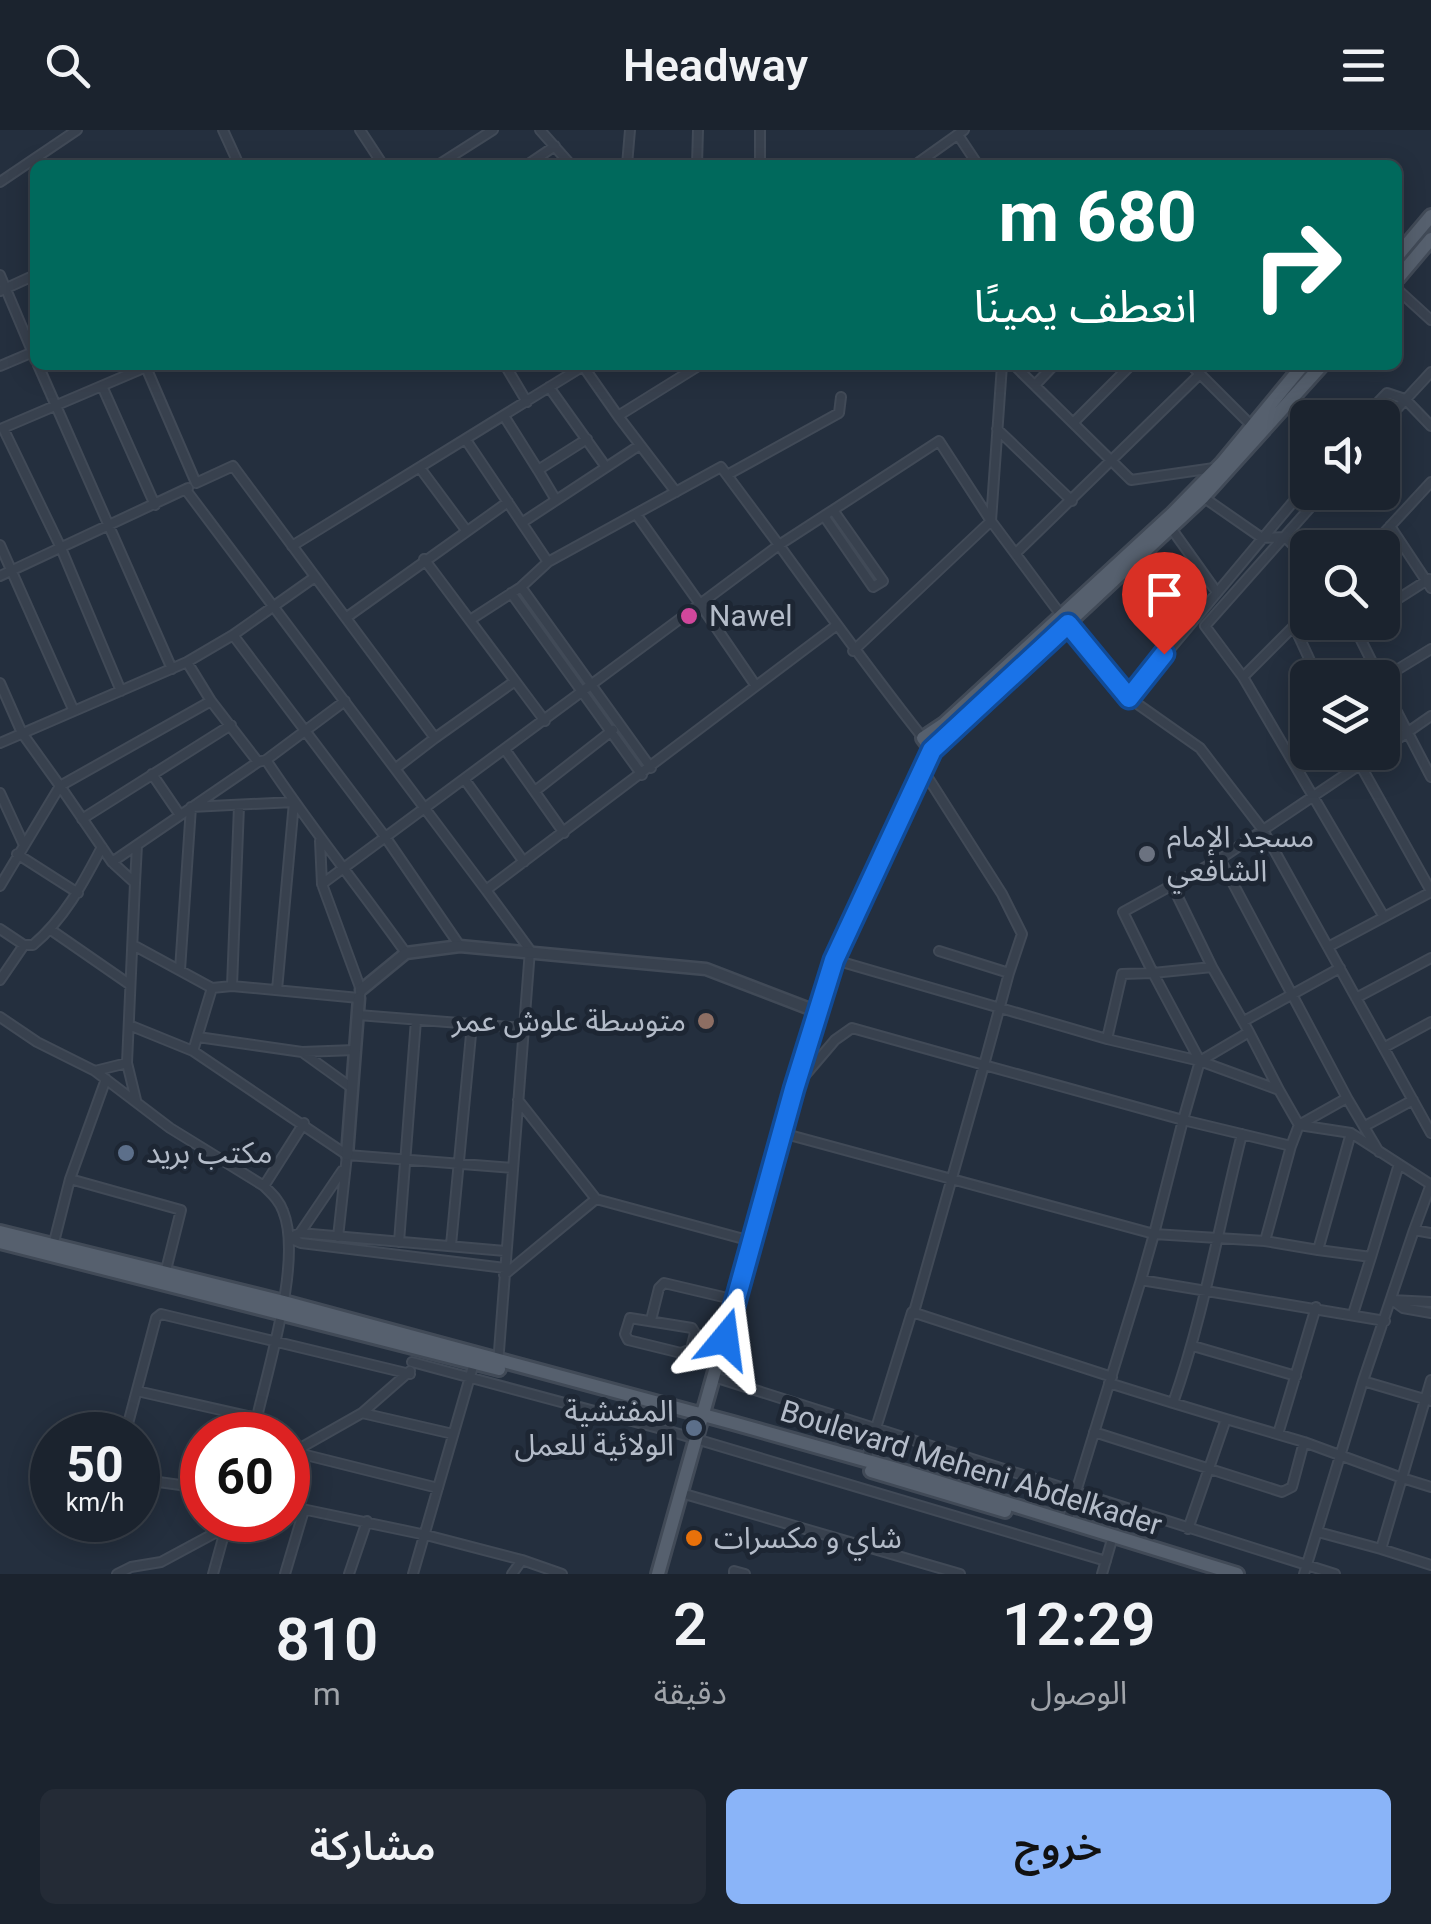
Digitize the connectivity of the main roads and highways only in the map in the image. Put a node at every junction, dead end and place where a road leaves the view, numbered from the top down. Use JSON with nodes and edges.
{"nodes":[{"id":1,"x":1431,"y":216,"type":"edge"},
{"id":2,"x":1431,"y":238,"type":"edge"},
{"id":3,"x":1402,"y":250,"type":"edge"},
{"id":4,"x":1402,"y":273,"type":"edge"},
{"id":5,"x":1299,"y":370,"type":"edge"},
{"id":6,"x":1318,"y":370,"type":"edge"},
{"id":7,"x":1064,"y":619,"type":"junction"},
{"id":8,"x":0,"y":1232,"type":"edge"},
{"id":9,"x":0,"y":1242,"type":"edge"},
{"id":10,"x":282,"y":1309,"type":"junction"},
{"id":11,"x":498,"y":1364,"type":"junction"},
{"id":12,"x":704,"y":1420,"type":"junction"},
{"id":13,"x":684,"y":1494,"type":"junction"},
{"id":14,"x":658,"y":1574,"type":"edge"},
{"id":15,"x":666,"y":1574,"type":"edge"},
{"id":16,"x":1213,"y":1574,"type":"edge"},
{"id":17,"x":1237,"y":1574,"type":"edge"}],
"edges":[{"from":1,"to":3,"type":"main road"},
{"from":2,"to":4,"type":"main road"},
{"from":5,"to":7,"type":"main road"},
{"from":6,"to":7,"type":"main road"},
{"from":7,"to":12,"type":"main road"},
{"from":8,"to":10,"type":"main road"},
{"from":9,"to":10,"type":"main road"},
{"from":10,"to":11,"type":"main road","name":"Boulevard Meheni Abdelkader"},
{"from":10,"to":11,"type":"main road"},
{"from":11,"to":12,"type":"main road","name":"Boulevard Meheni Abdelkader"},
{"from":12,"to":13,"type":"main road"},
{"from":12,"to":16,"type":"main road","name":"Boulevard Meheni Abdelkader"},
{"from":12,"to":17,"type":"main road","name":"Boulevard Meheni Abdelkader"},
{"from":13,"to":14,"type":"main road"},
{"from":13,"to":15,"type":"main road"}]}
